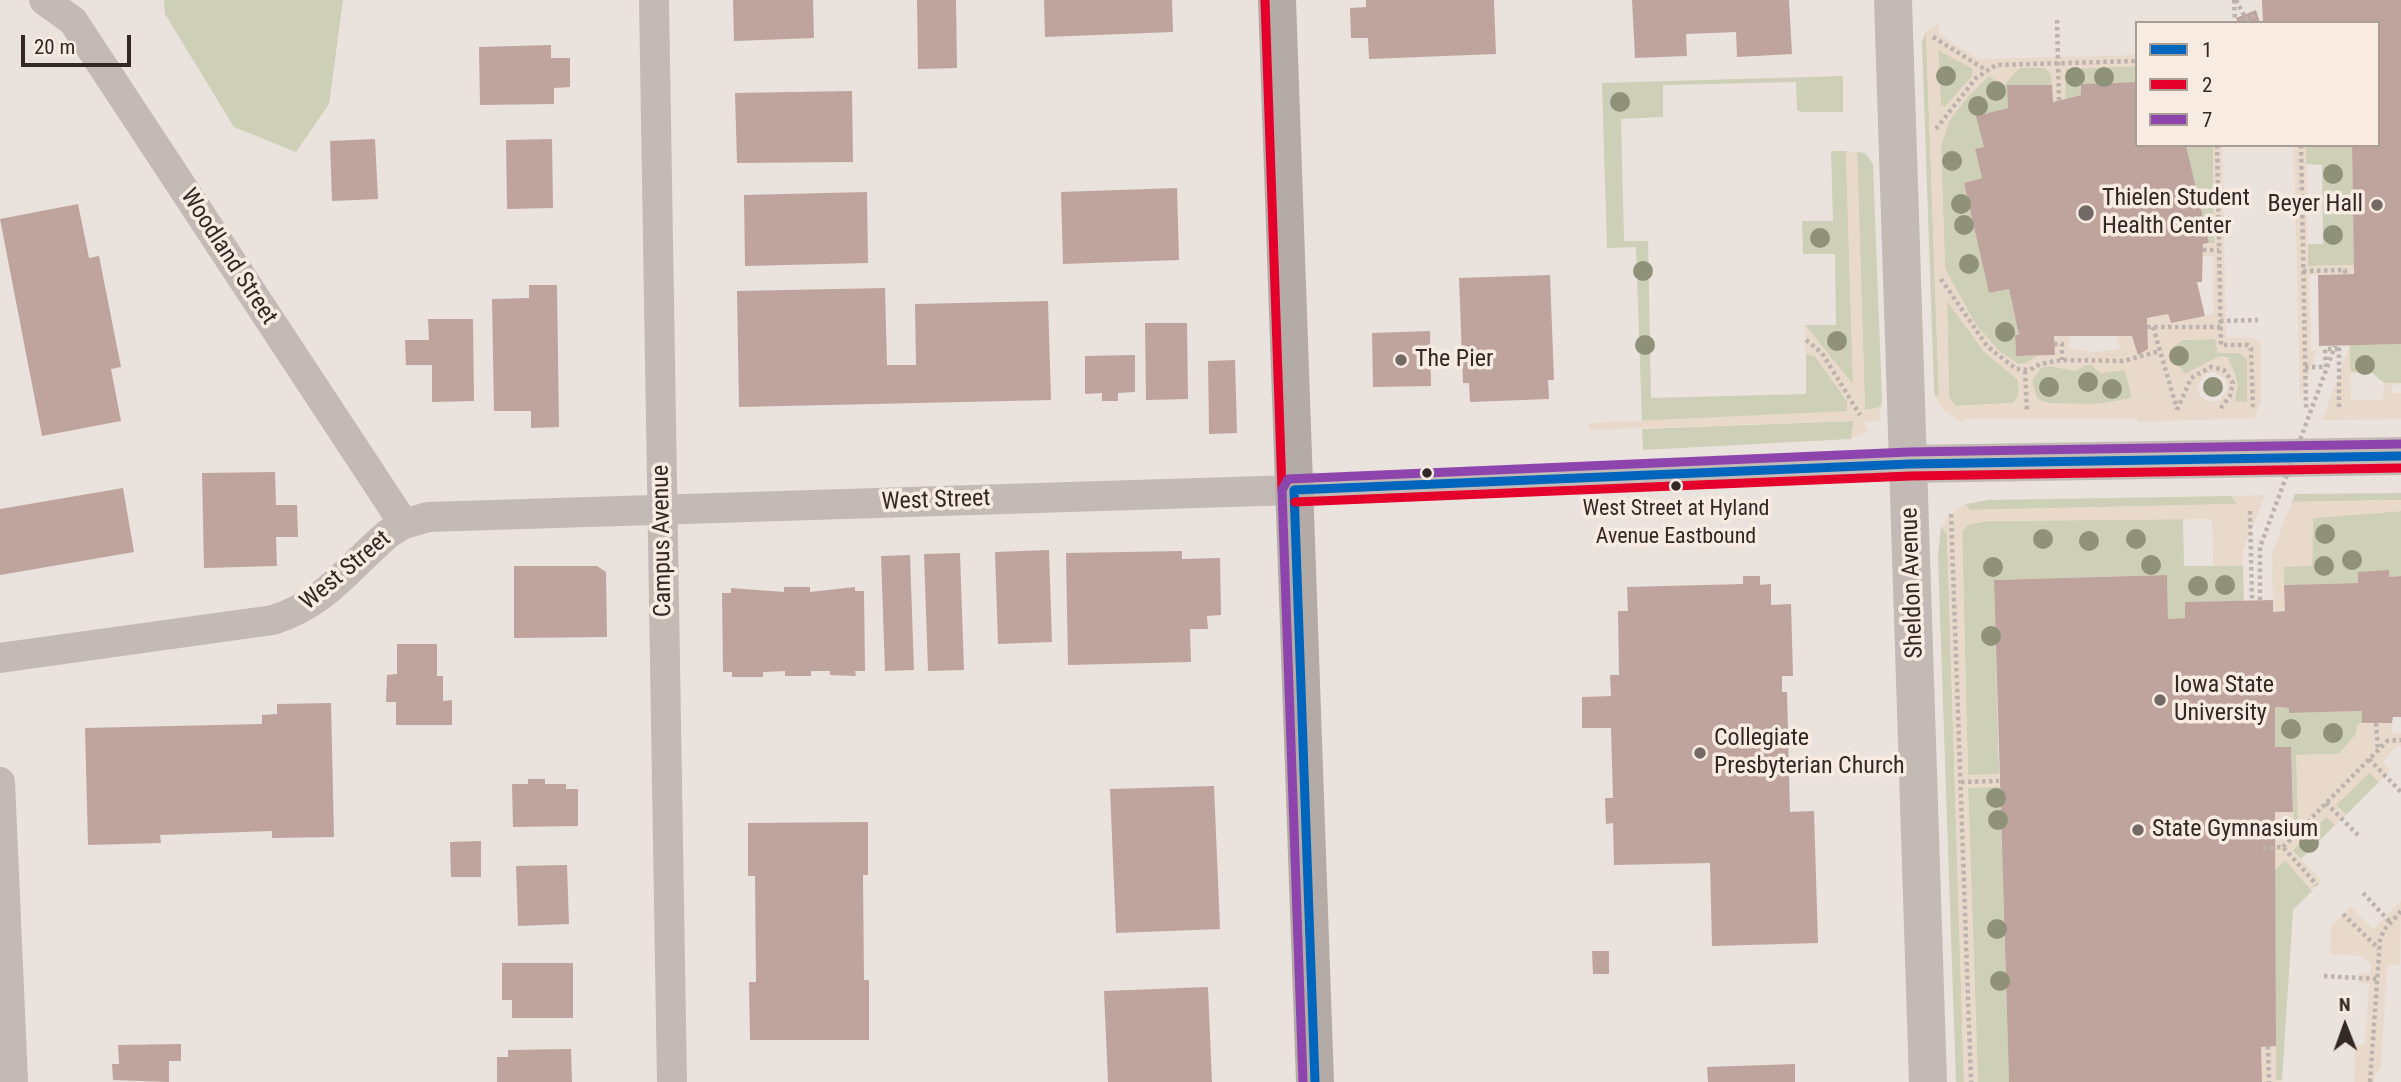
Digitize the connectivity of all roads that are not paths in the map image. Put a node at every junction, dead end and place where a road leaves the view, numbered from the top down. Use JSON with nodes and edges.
{"nodes":[{"id":1,"x":44,"y":0,"type":"edge"},
{"id":2,"x":654,"y":0,"type":"edge"},
{"id":3,"x":1277,"y":0,"type":"edge"},
{"id":4,"x":1894,"y":0,"type":"edge"},
{"id":5,"x":2401,"y":456,"type":"edge"},
{"id":6,"x":1910,"y":464,"type":"junction"},
{"id":7,"x":1294,"y":490,"type":"junction"},
{"id":8,"x":662,"y":509,"type":"junction"},
{"id":9,"x":404,"y":524,"type":"junction"},
{"id":10,"x":0,"y":658,"type":"edge"},
{"id":11,"x":0,"y":782,"type":"edge"},
{"id":12,"x":13,"y":1082,"type":"edge"},
{"id":13,"x":672,"y":1082,"type":"edge"},
{"id":14,"x":1315,"y":1082,"type":"edge"},
{"id":15,"x":1928,"y":1082,"type":"edge"}],
"edges":[{"from":1,"to":9,"type":"street","name":"Woodland Street"},
{"from":2,"to":8,"type":"street","name":"Campus Avenue"},
{"from":3,"to":7,"type":"main road"},
{"from":4,"to":6,"type":"street","name":"Sheldon Avenue"},
{"from":5,"to":6,"type":"street"},
{"from":6,"to":7,"type":"street","name":"West Street"},
{"from":6,"to":15,"type":"street","name":"Sheldon Avenue"},
{"from":7,"to":8,"type":"street","name":"West Street"},
{"from":7,"to":14,"type":"main road"},
{"from":8,"to":9,"type":"street","name":"West Street"},
{"from":8,"to":13,"type":"street","name":"Campus Avenue"},
{"from":9,"to":10,"type":"street","name":"West Street"},
{"from":11,"to":12,"type":"street"}]}
